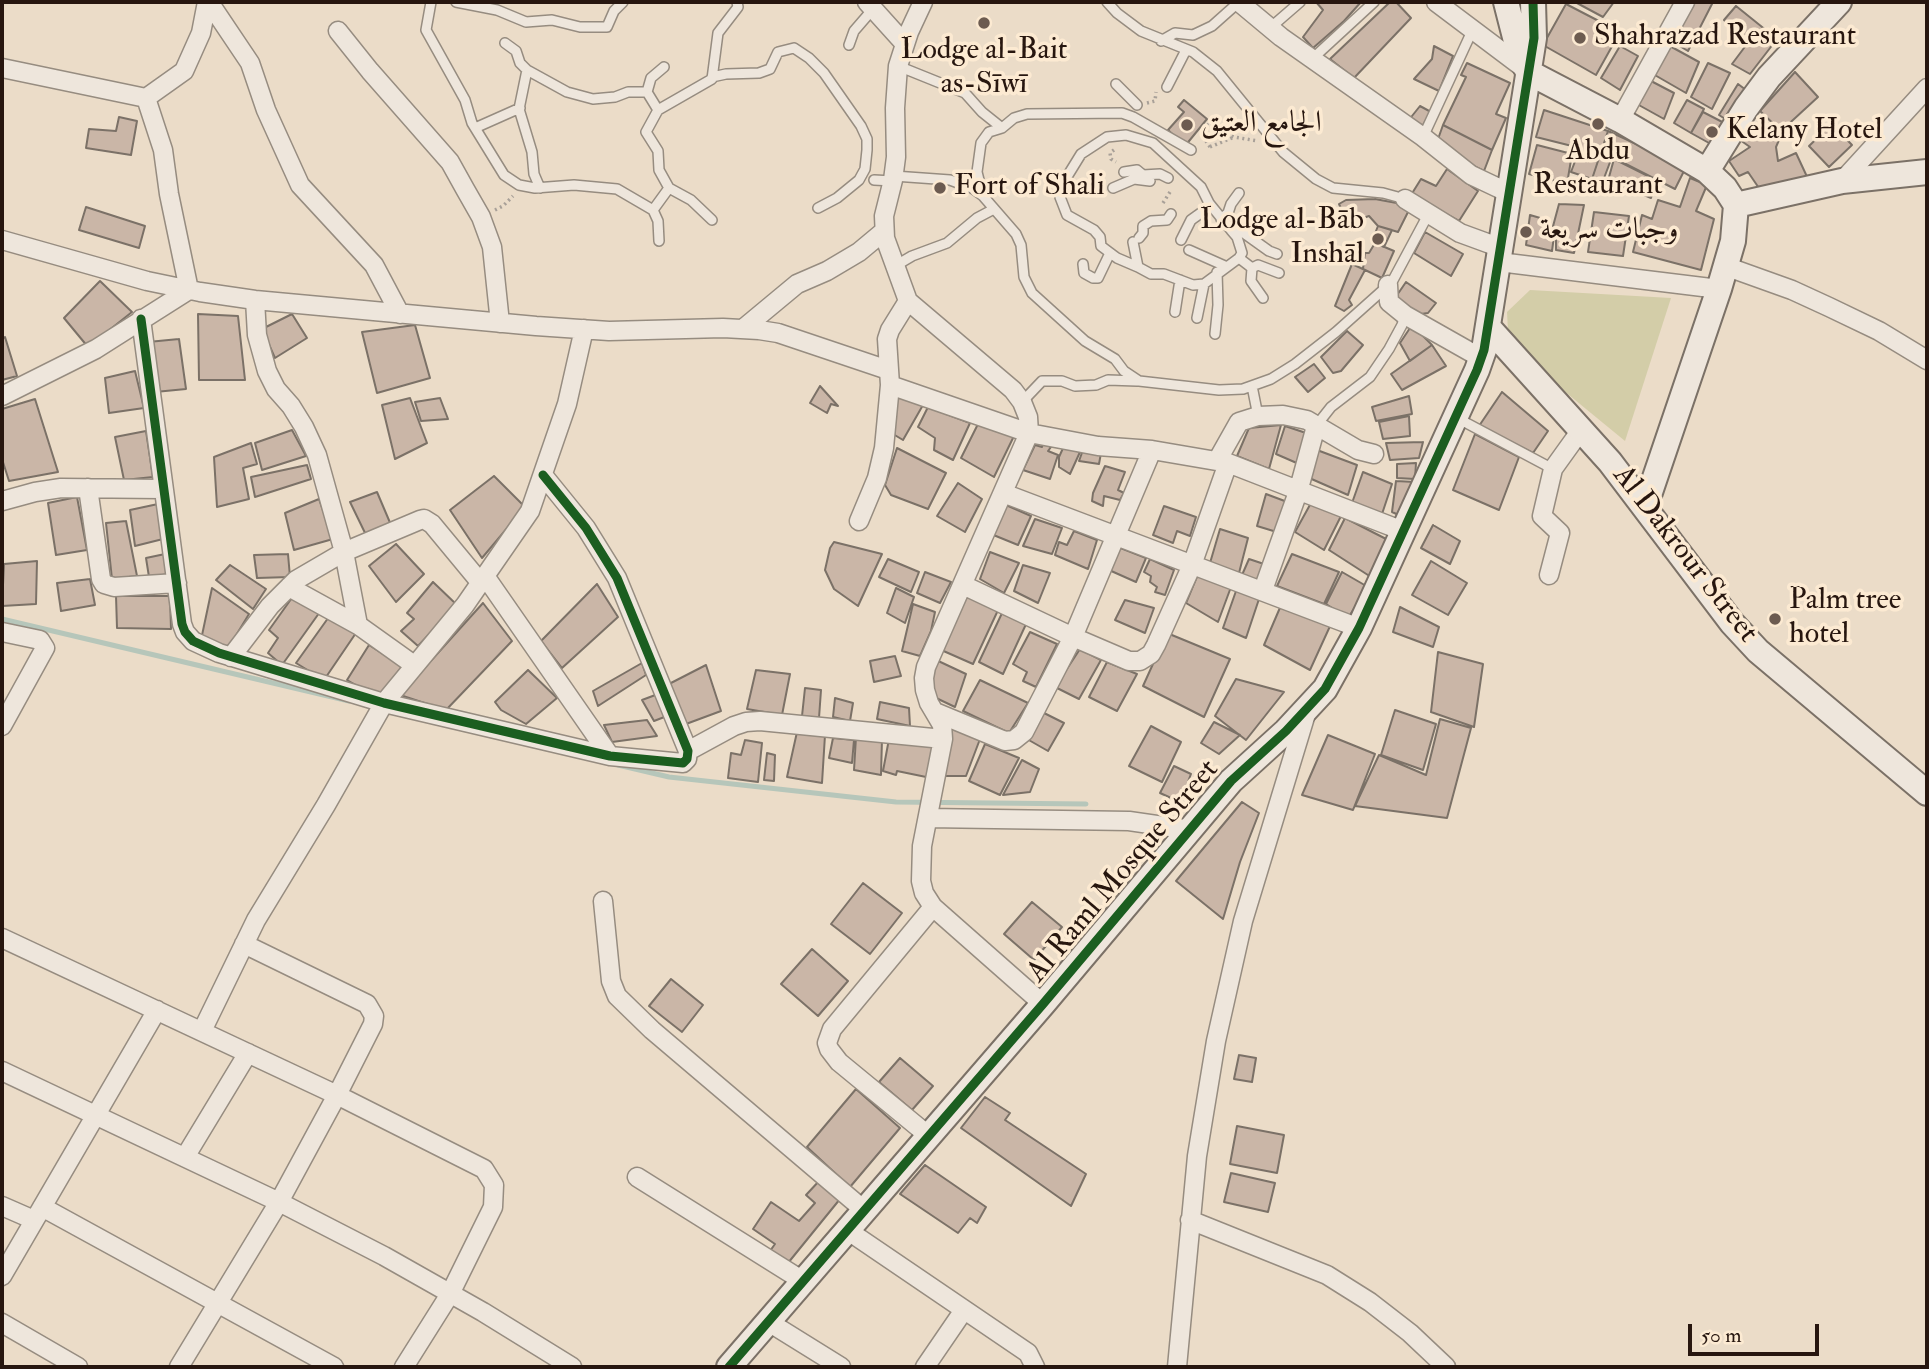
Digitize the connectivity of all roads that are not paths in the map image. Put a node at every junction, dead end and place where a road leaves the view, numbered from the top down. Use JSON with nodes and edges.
{"nodes":[{"id":1,"x":208,"y":2,"type":"edge"},
{"id":2,"x":431,"y":2,"type":"edge"},
{"id":3,"x":456,"y":2,"type":"edge"},
{"id":4,"x":624,"y":2,"type":"edge"},
{"id":5,"x":737,"y":2,"type":"edge"},
{"id":6,"x":923,"y":2,"type":"edge"},
{"id":7,"x":1107,"y":2,"type":"edge"},
{"id":8,"x":1239,"y":2,"type":"edge"},
{"id":9,"x":1300,"y":2,"type":"edge"},
{"id":10,"x":1374,"y":2,"type":"edge"},
{"id":11,"x":1436,"y":2,"type":"edge"},
{"id":12,"x":1506,"y":2,"type":"edge"},
{"id":13,"x":1533,"y":2,"type":"edge"},
{"id":14,"x":1685,"y":2,"type":"edge"},
{"id":15,"x":1837,"y":2,"type":"edge"},
{"id":16,"x":870,"y":5,"type":"edge"},
{"id":17,"x":1270,"y":28,"type":"junction"},
{"id":18,"x":1473,"y":29,"type":"junction"},
{"id":19,"x":338,"y":31,"type":"dead end"},
{"id":20,"x":1161,"y":41,"type":"junction"},
{"id":21,"x":505,"y":43,"type":"dead end"},
{"id":22,"x":904,"y":43,"type":"junction"},
{"id":23,"x":849,"y":45,"type":"dead end"},
{"id":24,"x":1186,"y":50,"type":"junction"},
{"id":25,"x":1311,"y":60,"type":"junction"},
{"id":26,"x":898,"y":66,"type":"junction"},
{"id":27,"x":664,"y":67,"type":"dead end"},
{"id":28,"x":2,"y":68,"type":"edge"},
{"id":29,"x":527,"y":70,"type":"junction"},
{"id":30,"x":1528,"y":72,"type":"junction"},
{"id":31,"x":712,"y":77,"type":"junction"},
{"id":32,"x":1116,"y":85,"type":"dead end"},
{"id":33,"x":1167,"y":87,"type":"dead end"},
{"id":34,"x":1927,"y":88,"type":"edge"},
{"id":35,"x":647,"y":92,"type":"junction"},
{"id":36,"x":146,"y":98,"type":"junction"},
{"id":37,"x":1138,"y":105,"type":"dead end"},
{"id":38,"x":520,"y":108,"type":"junction"},
{"id":39,"x":658,"y":110,"type":"junction"},
{"id":40,"x":1620,"y":120,"type":"junction"},
{"id":41,"x":475,"y":128,"type":"junction"},
{"id":42,"x":1002,"y":128,"type":"junction"},
{"id":43,"x":1423,"y":137,"type":"junction"},
{"id":44,"x":1191,"y":150,"type":"dead end"},
{"id":45,"x":1707,"y":171,"type":"junction"},
{"id":46,"x":1124,"y":172,"type":"road end"},
{"id":47,"x":1927,"y":172,"type":"edge"},
{"id":48,"x":893,"y":178,"type":"junction"},
{"id":49,"x":874,"y":180,"type":"dead end"},
{"id":50,"x":1150,"y":181,"type":"dead end"},
{"id":51,"x":1842,"y":181,"type":"junction"},
{"id":52,"x":1167,"y":183,"type":"road end"},
{"id":53,"x":537,"y":188,"type":"junction"},
{"id":54,"x":669,"y":188,"type":"junction"},
{"id":55,"x":1113,"y":188,"type":"dead end"},
{"id":56,"x":1509,"y":192,"type":"junction"},
{"id":57,"x":1239,"y":193,"type":"dead end"},
{"id":58,"x":983,"y":196,"type":"junction"},
{"id":59,"x":1405,"y":199,"type":"joint"},
{"id":60,"x":1209,"y":203,"type":"junction"},
{"id":61,"x":1736,"y":205,"type":"junction"},
{"id":62,"x":818,"y":208,"type":"dead end"},
{"id":63,"x":994,"y":209,"type":"junction"},
{"id":64,"x":653,"y":210,"type":"junction"},
{"id":65,"x":1429,"y":212,"type":"junction"},
{"id":66,"x":1171,"y":214,"type":"dead end"},
{"id":67,"x":1221,"y":219,"type":"junction"},
{"id":68,"x":712,"y":220,"type":"dead end"},
{"id":69,"x":1231,"y":230,"type":"junction"},
{"id":70,"x":883,"y":232,"type":"junction"},
{"id":71,"x":2,"y":240,"type":"edge"},
{"id":72,"x":1181,"y":240,"type":"dead end"},
{"id":73,"x":659,"y":242,"type":"dead end"},
{"id":74,"x":1189,"y":250,"type":"dead end"},
{"id":75,"x":1110,"y":253,"type":"junction"},
{"id":76,"x":1277,"y":254,"type":"dead end"},
{"id":77,"x":1500,"y":255,"type":"junction"},
{"id":78,"x":1239,"y":258,"type":"junction"},
{"id":79,"x":1083,"y":264,"type":"dead end"},
{"id":80,"x":895,"y":266,"type":"junction"},
{"id":81,"x":1138,"y":267,"type":"junction"},
{"id":82,"x":1252,"y":268,"type":"junction"},
{"id":83,"x":1221,"y":269,"type":"junction"},
{"id":84,"x":1279,"y":273,"type":"dead end"},
{"id":85,"x":1722,"y":278,"type":"junction"},
{"id":86,"x":1180,"y":280,"type":"junction"},
{"id":87,"x":1203,"y":284,"type":"junction"},
{"id":88,"x":1388,"y":285,"type":"junction"},
{"id":89,"x":189,"y":290,"type":"junction"},
{"id":90,"x":1262,"y":298,"type":"dead end"},
{"id":91,"x":255,"y":300,"type":"junction"},
{"id":92,"x":908,"y":300,"type":"junction"},
{"id":93,"x":1175,"y":312,"type":"dead end"},
{"id":94,"x":400,"y":314,"type":"junction"},
{"id":95,"x":1405,"y":316,"type":"junction"},
{"id":96,"x":1197,"y":318,"type":"dead end"},
{"id":97,"x":141,"y":319,"type":"junction"},
{"id":98,"x":500,"y":323,"type":"junction"},
{"id":99,"x":744,"y":328,"type":"junction"},
{"id":100,"x":1489,"y":328,"type":"junction"},
{"id":101,"x":584,"y":329,"type":"junction"},
{"id":102,"x":1215,"y":334,"type":"dead end"},
{"id":103,"x":1481,"y":358,"type":"junction"},
{"id":104,"x":1927,"y":360,"type":"edge"},
{"id":105,"x":889,"y":377,"type":"junction"},
{"id":106,"x":1139,"y":382,"type":"junction"},
{"id":107,"x":1252,"y":386,"type":"junction"},
{"id":108,"x":2,"y":396,"type":"edge"},
{"id":109,"x":1022,"y":402,"type":"junction"},
{"id":110,"x":1258,"y":416,"type":"junction"},
{"id":111,"x":1455,"y":417,"type":"junction"},
{"id":112,"x":1316,"y":426,"type":"junction"},
{"id":113,"x":1581,"y":430,"type":"junction"},
{"id":114,"x":1029,"y":433,"type":"junction"},
{"id":115,"x":1152,"y":450,"type":"junction"},
{"id":116,"x":1374,"y":454,"type":"dead end"},
{"id":117,"x":1223,"y":462,"type":"junction"},
{"id":118,"x":1553,"y":469,"type":"junction"},
{"id":119,"x":543,"y":475,"type":"junction"},
{"id":120,"x":89,"y":488,"type":"junction"},
{"id":121,"x":163,"y":489,"type":"junction"},
{"id":122,"x":1298,"y":492,"type":"junction"},
{"id":123,"x":1003,"y":494,"type":"junction"},
{"id":124,"x":3,"y":496,"type":"edge"},
{"id":125,"x":1645,"y":507,"type":"junction"},
{"id":126,"x":859,"y":521,"type":"dead end"},
{"id":127,"x":1404,"y":531,"type":"junction"},
{"id":128,"x":1117,"y":536,"type":"junction"},
{"id":129,"x":344,"y":552,"type":"junction"},
{"id":130,"x":1192,"y":565,"type":"junction"},
{"id":131,"x":1549,"y":575,"type":"dead end"},
{"id":132,"x":483,"y":579,"type":"junction"},
{"id":133,"x":177,"y":583,"type":"junction"},
{"id":134,"x":963,"y":585,"type":"junction"},
{"id":135,"x":289,"y":587,"type":"junction"},
{"id":136,"x":1263,"y":590,"type":"junction"},
{"id":137,"x":358,"y":625,"type":"junction"},
{"id":138,"x":1359,"y":628,"type":"junction"},
{"id":139,"x":2,"y":632,"type":"edge"},
{"id":140,"x":1073,"y":637,"type":"junction"},
{"id":141,"x":231,"y":657,"type":"junction"},
{"id":142,"x":414,"y":665,"type":"junction"},
{"id":143,"x":384,"y":703,"type":"junction"},
{"id":144,"x":1307,"y":710,"type":"junction"},
{"id":145,"x":935,"y":712,"type":"junction"},
{"id":146,"x":2,"y":726,"type":"edge"},
{"id":147,"x":943,"y":739,"type":"junction"},
{"id":148,"x":688,"y":751,"type":"junction"},
{"id":149,"x":610,"y":757,"type":"junction"},
{"id":150,"x":1927,"y":793,"type":"edge"},
{"id":151,"x":928,"y":818,"type":"junction"},
{"id":152,"x":1191,"y":830,"type":"junction"},
{"id":153,"x":603,"y":901,"type":"dead end"},
{"id":154,"x":933,"y":907,"type":"junction"},
{"id":155,"x":2,"y":937,"type":"edge"},
{"id":156,"x":244,"y":944,"type":"junction"},
{"id":157,"x":1043,"y":1004,"type":"junction"},
{"id":158,"x":157,"y":1010,"type":"junction"},
{"id":159,"x":202,"y":1031,"type":"junction"},
{"id":160,"x":248,"y":1053,"type":"junction"},
{"id":161,"x":3,"y":1073,"type":"edge"},
{"id":162,"x":337,"y":1094,"type":"junction"},
{"id":163,"x":97,"y":1115,"type":"junction"},
{"id":164,"x":929,"y":1136,"type":"junction"},
{"id":165,"x":186,"y":1157,"type":"junction"},
{"id":166,"x":637,"y":1177,"type":"dead end"},
{"id":167,"x":279,"y":1202,"type":"junction"},
{"id":168,"x":2,"y":1206,"type":"edge"},
{"id":169,"x":864,"y":1210,"type":"junction"},
{"id":170,"x":38,"y":1214,"type":"junction"},
{"id":171,"x":1190,"y":1220,"type":"junction"},
{"id":172,"x":847,"y":1230,"type":"junction"},
{"id":173,"x":2,"y":1276,"type":"edge"},
{"id":174,"x":803,"y":1280,"type":"junction"},
{"id":175,"x":450,"y":1294,"type":"junction"},
{"id":176,"x":217,"y":1305,"type":"junction"},
{"id":177,"x":964,"y":1310,"type":"junction"},
{"id":178,"x":767,"y":1321,"type":"junction"},
{"id":179,"x":2,"y":1322,"type":"edge"},
{"id":180,"x":78,"y":1367,"type":"edge"},
{"id":181,"x":179,"y":1367,"type":"edge"},
{"id":182,"x":334,"y":1367,"type":"edge"},
{"id":183,"x":404,"y":1367,"type":"edge"},
{"id":184,"x":572,"y":1367,"type":"edge"},
{"id":185,"x":729,"y":1367,"type":"edge"},
{"id":186,"x":841,"y":1367,"type":"edge"},
{"id":187,"x":925,"y":1367,"type":"edge"},
{"id":188,"x":1035,"y":1367,"type":"edge"},
{"id":189,"x":1177,"y":1367,"type":"edge"},
{"id":190,"x":1446,"y":1367,"type":"edge"}],
"edges":[{"from":1,"to":36,"type":"street"},
{"from":1,"to":94,"type":"street"},
{"from":2,"to":41,"type":"lane"},
{"from":3,"to":4,"type":"lane"},
{"from":5,"to":31,"type":"lane"},
{"from":6,"to":22,"type":"street"},
{"from":7,"to":20,"type":"lane"},
{"from":8,"to":17,"type":"street"},
{"from":8,"to":20,"type":"lane"},
{"from":9,"to":17,"type":"lane"},
{"from":10,"to":25,"type":"lane"},
{"from":11,"to":18,"type":"street"},
{"from":12,"to":30,"type":"street"},
{"from":13,"to":30,"type":"street","name":"Al Raml Mosque Street"},
{"from":14,"to":40,"type":"street"},
{"from":15,"to":45,"type":"street"},
{"from":16,"to":22,"type":"street"},
{"from":16,"to":23,"type":"lane"},
{"from":17,"to":25,"type":"street"},
{"from":18,"to":30,"type":"street"},
{"from":18,"to":43,"type":"lane"},
{"from":19,"to":98,"type":"street"},
{"from":20,"to":24,"type":"lane"},
{"from":21,"to":29,"type":"lane"},
{"from":22,"to":26,"type":"street"},
{"from":24,"to":33,"type":"lane"},
{"from":24,"to":59,"type":"lane"},
{"from":25,"to":43,"type":"street"},
{"from":26,"to":42,"type":"lane"},
{"from":26,"to":48,"type":"street"},
{"from":27,"to":35,"type":"lane"},
{"from":28,"to":36,"type":"street"},
{"from":29,"to":35,"type":"lane"},
{"from":29,"to":38,"type":"lane"},
{"from":30,"to":40,"type":"street"},
{"from":30,"to":56,"type":"street","name":"Al Raml Mosque Street"},
{"from":31,"to":39,"type":"lane"},
{"from":31,"to":62,"type":"lane"},
{"from":32,"to":37,"type":"lane"},
{"from":34,"to":51,"type":"street"},
{"from":35,"to":39,"type":"lane"},
{"from":36,"to":89,"type":"street"},
{"from":38,"to":41,"type":"lane"},
{"from":38,"to":53,"type":"lane"},
{"from":39,"to":54,"type":"lane"},
{"from":40,"to":45,"type":"street"},
{"from":41,"to":53,"type":"lane"},
{"from":42,"to":44,"type":"lane"},
{"from":42,"to":58,"type":"lane"},
{"from":43,"to":56,"type":"street"},
{"from":45,"to":61,"type":"street"},
{"from":46,"to":52,"type":"lane"},
{"from":47,"to":51,"type":"street"},
{"from":48,"to":49,"type":"lane"},
{"from":48,"to":58,"type":"lane"},
{"from":48,"to":70,"type":"street"},
{"from":50,"to":55,"type":"lane"},
{"from":51,"to":61,"type":"street"},
{"from":53,"to":64,"type":"lane"},
{"from":54,"to":64,"type":"lane"},
{"from":54,"to":68,"type":"lane"},
{"from":56,"to":77,"type":"street","name":"Al Raml Mosque Street"},
{"from":57,"to":67,"type":"lane"},
{"from":58,"to":63,"type":"lane"},
{"from":59,"to":65,"type":"street"},
{"from":60,"to":67,"type":"lane"},
{"from":60,"to":72,"type":"lane"},
{"from":60,"to":75,"type":"lane"},
{"from":61,"to":85,"type":"street"},
{"from":63,"to":80,"type":"lane"},
{"from":63,"to":106,"type":"lane"},
{"from":64,"to":73,"type":"lane"},
{"from":65,"to":77,"type":"street"},
{"from":65,"to":88,"type":"lane"},
{"from":66,"to":81,"type":"lane"},
{"from":67,"to":69,"type":"lane"},
{"from":69,"to":76,"type":"lane"},
{"from":69,"to":78,"type":"lane"},
{"from":70,"to":80,"type":"street"},
{"from":70,"to":99,"type":"street"},
{"from":71,"to":89,"type":"street"},
{"from":74,"to":83,"type":"lane"},
{"from":75,"to":79,"type":"lane"},
{"from":75,"to":81,"type":"lane"},
{"from":77,"to":85,"type":"street"},
{"from":77,"to":100,"type":"street","name":"Al Raml Mosque Street"},
{"from":78,"to":82,"type":"lane"},
{"from":78,"to":83,"type":"lane"},
{"from":80,"to":92,"type":"street"},
{"from":81,"to":86,"type":"lane"},
{"from":82,"to":84,"type":"lane"},
{"from":82,"to":90,"type":"lane"},
{"from":83,"to":87,"type":"lane"},
{"from":83,"to":102,"type":"lane"},
{"from":85,"to":104,"type":"street"},
{"from":85,"to":125,"type":"street"},
{"from":86,"to":87,"type":"lane"},
{"from":86,"to":93,"type":"lane"},
{"from":87,"to":96,"type":"lane"},
{"from":88,"to":95,"type":"street"},
{"from":88,"to":107,"type":"lane"},
{"from":89,"to":91,"type":"street"},
{"from":89,"to":97,"type":"street"},
{"from":91,"to":94,"type":"street"},
{"from":91,"to":129,"type":"street"},
{"from":92,"to":105,"type":"street"},
{"from":92,"to":109,"type":"street"},
{"from":94,"to":98,"type":"street"},
{"from":95,"to":103,"type":"street"},
{"from":95,"to":112,"type":"lane"},
{"from":97,"to":108,"type":"street"},
{"from":97,"to":121,"type":"street"},
{"from":98,"to":101,"type":"street"},
{"from":99,"to":101,"type":"street"},
{"from":99,"to":105,"type":"street"},
{"from":100,"to":103,"type":"street","name":"Al Raml Mosque Street"},
{"from":100,"to":113,"type":"street","name":"Al Dakrour Street"},
{"from":101,"to":119,"type":"street"},
{"from":103,"to":111,"type":"street","name":"Al Raml Mosque Street"},
{"from":105,"to":114,"type":"street"},
{"from":105,"to":126,"type":"street"},
{"from":106,"to":107,"type":"lane"},
{"from":106,"to":109,"type":"lane"},
{"from":107,"to":110,"type":"lane"},
{"from":109,"to":114,"type":"street"},
{"from":110,"to":112,"type":"street"},
{"from":110,"to":117,"type":"street"},
{"from":111,"to":118,"type":"lane"},
{"from":111,"to":127,"type":"street","name":"Al Raml Mosque Street"},
{"from":112,"to":116,"type":"street"},
{"from":112,"to":122,"type":"street"},
{"from":113,"to":118,"type":"street"},
{"from":113,"to":125,"type":"street","name":"Al Dakrour Street"},
{"from":114,"to":115,"type":"street"},
{"from":114,"to":123,"type":"street"},
{"from":115,"to":117,"type":"street"},
{"from":115,"to":128,"type":"street"},
{"from":117,"to":122,"type":"street"},
{"from":117,"to":130,"type":"street"},
{"from":118,"to":131,"type":"street"},
{"from":119,"to":132,"type":"street"},
{"from":119,"to":148,"type":"street"},
{"from":120,"to":121,"type":"street"},
{"from":120,"to":124,"type":"street"},
{"from":120,"to":133,"type":"street"},
{"from":121,"to":133,"type":"street"},
{"from":122,"to":127,"type":"street"},
{"from":122,"to":136,"type":"street"},
{"from":123,"to":128,"type":"street"},
{"from":123,"to":134,"type":"street"},
{"from":125,"to":150,"type":"street","name":"Al Dakrour Street"},
{"from":127,"to":138,"type":"street","name":"Al Raml Mosque Street"},
{"from":128,"to":130,"type":"street"},
{"from":128,"to":140,"type":"street"},
{"from":129,"to":132,"type":"street"},
{"from":129,"to":135,"type":"street"},
{"from":129,"to":137,"type":"street"},
{"from":130,"to":136,"type":"street"},
{"from":130,"to":140,"type":"street"},
{"from":132,"to":142,"type":"street"},
{"from":132,"to":149,"type":"street"},
{"from":133,"to":141,"type":"street"},
{"from":134,"to":140,"type":"street"},
{"from":134,"to":145,"type":"street"},
{"from":135,"to":137,"type":"street"},
{"from":135,"to":141,"type":"street"},
{"from":136,"to":138,"type":"street"},
{"from":137,"to":142,"type":"street"},
{"from":138,"to":144,"type":"street","name":"Al Raml Mosque Street"},
{"from":139,"to":146,"type":"street"},
{"from":140,"to":145,"type":"street"},
{"from":141,"to":143,"type":"street"},
{"from":142,"to":143,"type":"street"},
{"from":143,"to":149,"type":"street"},
{"from":143,"to":156,"type":"street"},
{"from":144,"to":152,"type":"street","name":"Al Raml Mosque Street"},
{"from":144,"to":171,"type":"street"},
{"from":145,"to":147,"type":"street"},
{"from":147,"to":148,"type":"street"},
{"from":147,"to":151,"type":"street"},
{"from":148,"to":149,"type":"street"},
{"from":151,"to":152,"type":"street"},
{"from":151,"to":154,"type":"street"},
{"from":152,"to":157,"type":"street","name":"Al Raml Mosque Street"},
{"from":153,"to":169,"type":"street"},
{"from":154,"to":157,"type":"street"},
{"from":154,"to":164,"type":"street"},
{"from":155,"to":158,"type":"street"},
{"from":156,"to":159,"type":"street"},
{"from":156,"to":162,"type":"street"},
{"from":157,"to":164,"type":"street","name":"Al Raml Mosque Street"},
{"from":158,"to":159,"type":"street"},
{"from":158,"to":163,"type":"street"},
{"from":159,"to":160,"type":"street"},
{"from":160,"to":162,"type":"street"},
{"from":160,"to":165,"type":"street"},
{"from":161,"to":163,"type":"street"},
{"from":162,"to":167,"type":"street"},
{"from":162,"to":175,"type":"street"},
{"from":163,"to":165,"type":"street"},
{"from":163,"to":170,"type":"street"},
{"from":164,"to":169,"type":"street","name":"Al Raml Mosque Street"},
{"from":165,"to":167,"type":"street"},
{"from":166,"to":174,"type":"street"},
{"from":167,"to":175,"type":"street"},
{"from":167,"to":176,"type":"street"},
{"from":168,"to":170,"type":"street"},
{"from":169,"to":172,"type":"street","name":"Al Raml Mosque Street"},
{"from":170,"to":173,"type":"street"},
{"from":170,"to":176,"type":"street"},
{"from":171,"to":189,"type":"street"},
{"from":171,"to":190,"type":"street"},
{"from":172,"to":174,"type":"street","name":"Al Raml Mosque Street"},
{"from":172,"to":177,"type":"street"},
{"from":174,"to":178,"type":"street","name":"Al Raml Mosque Street"},
{"from":175,"to":183,"type":"street"},
{"from":175,"to":184,"type":"street"},
{"from":176,"to":181,"type":"street"},
{"from":176,"to":182,"type":"street"},
{"from":177,"to":187,"type":"street"},
{"from":177,"to":188,"type":"street"},
{"from":178,"to":185,"type":"street","name":"Al Raml Mosque Street"},
{"from":178,"to":186,"type":"street"},
{"from":179,"to":180,"type":"street"}]}
